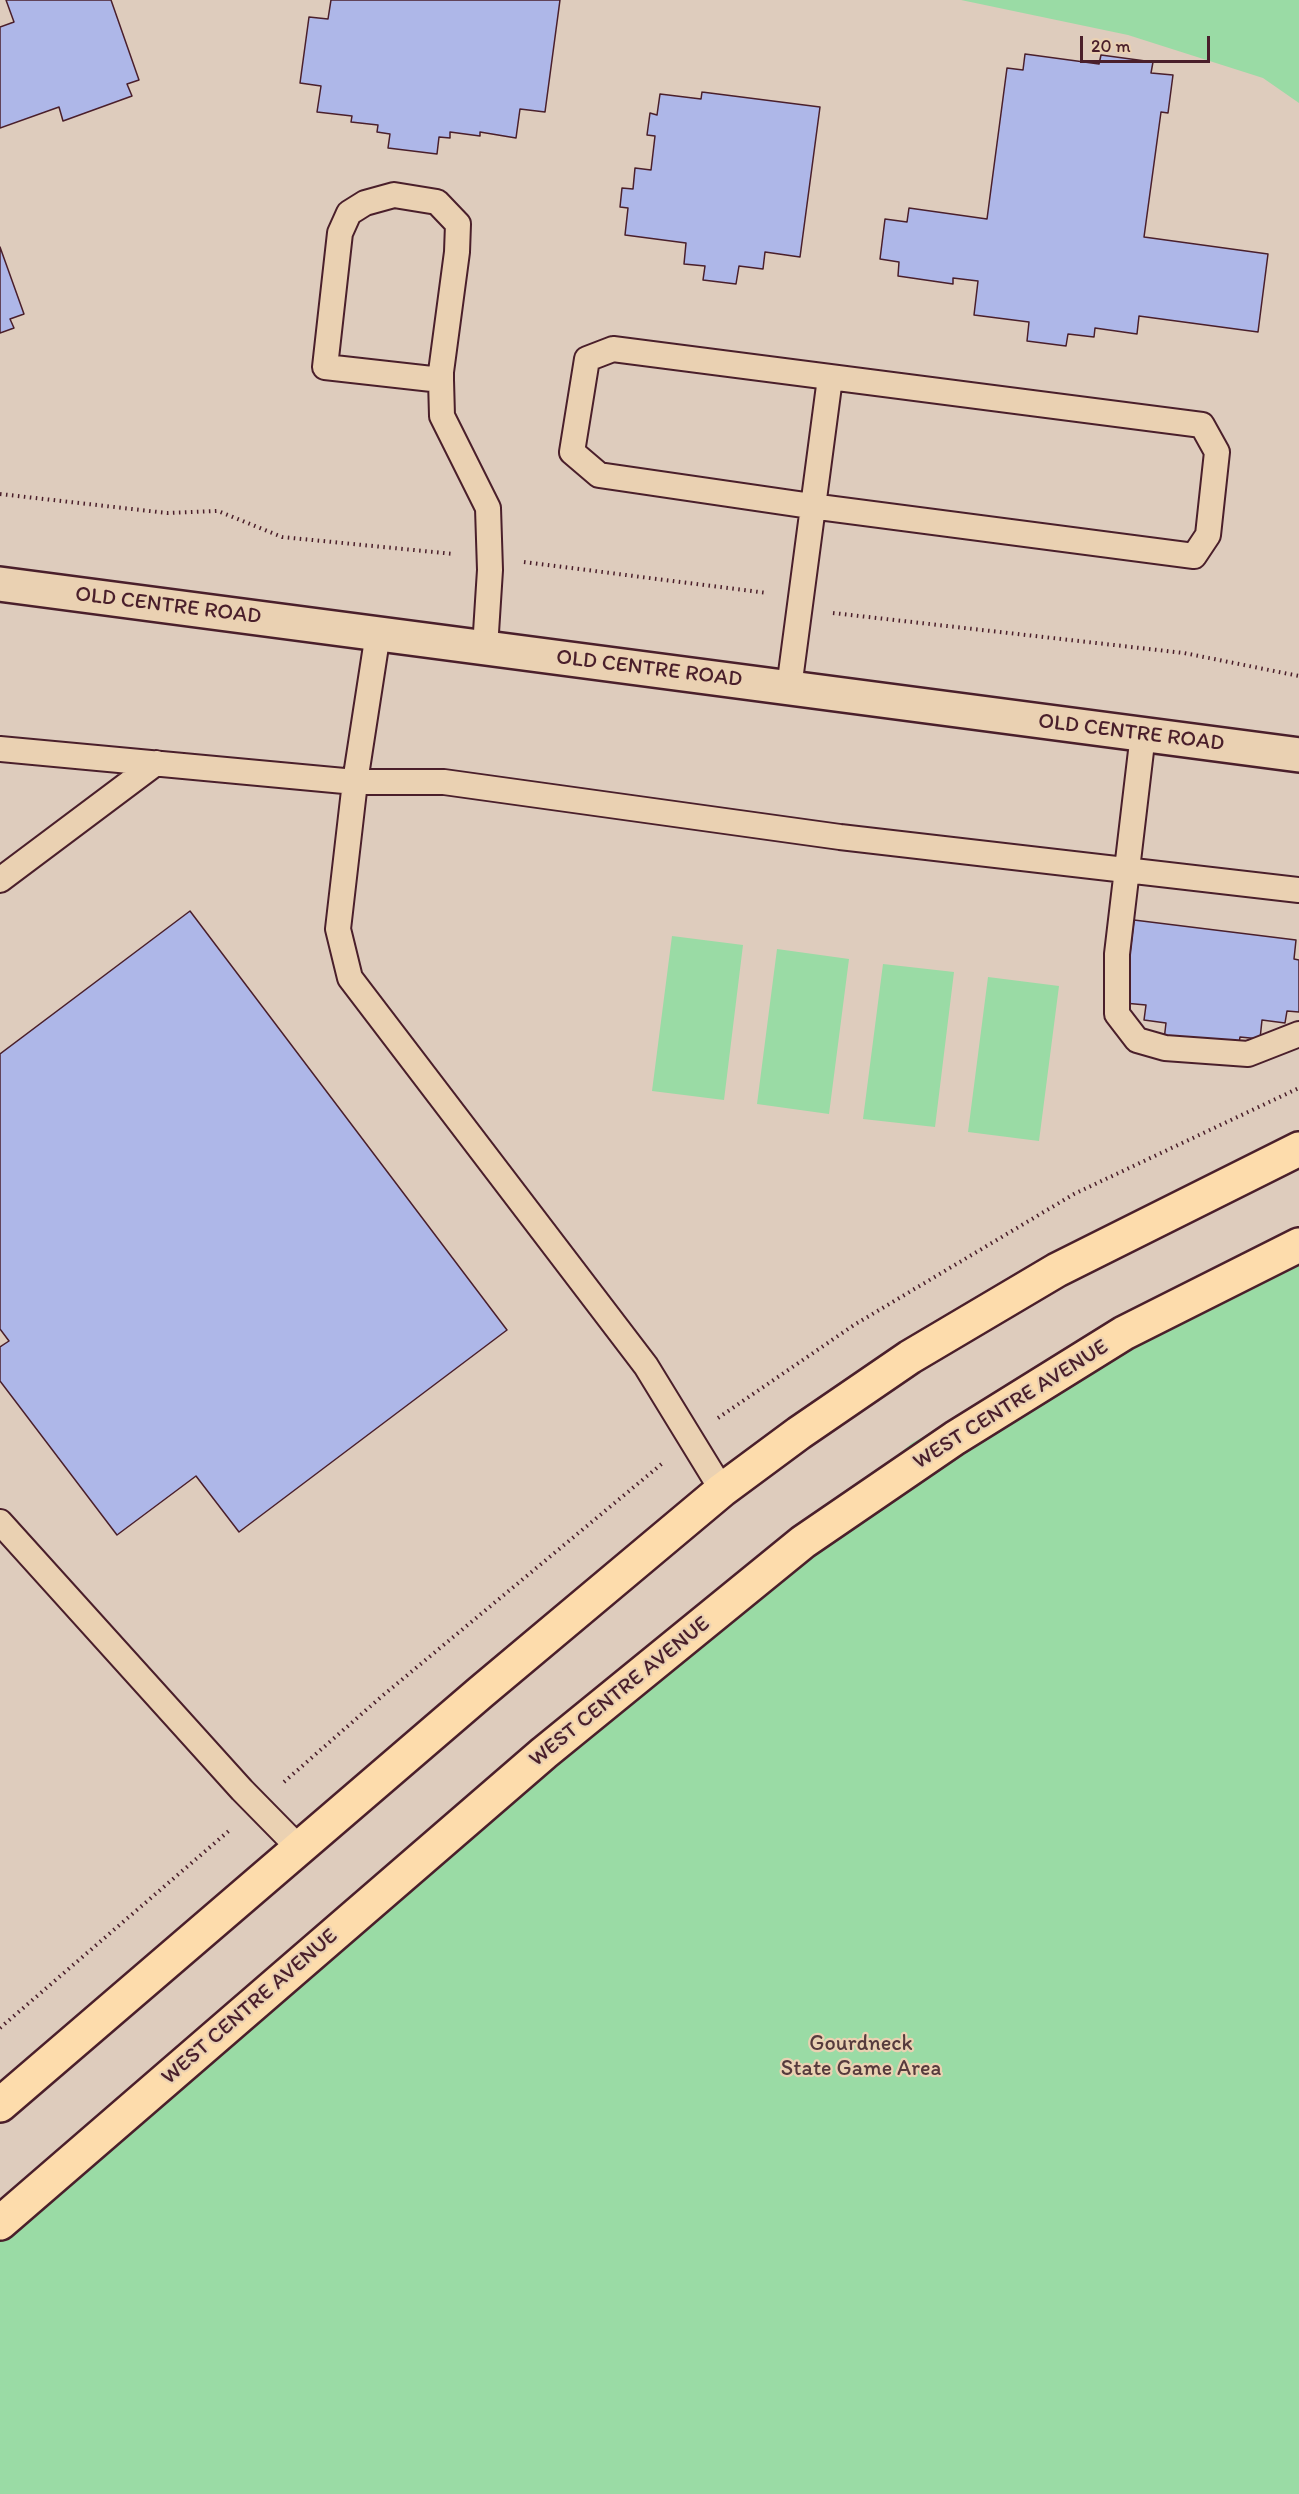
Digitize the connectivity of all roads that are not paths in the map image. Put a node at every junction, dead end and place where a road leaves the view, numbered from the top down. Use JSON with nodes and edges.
{"nodes":[{"id":1,"x":830,"y":378,"type":"junction"},
{"id":2,"x":441,"y":380,"type":"junction"},
{"id":3,"x":812,"y":506,"type":"junction"},
{"id":4,"x":0,"y":584,"type":"edge"},
{"id":5,"x":378,"y":633,"type":"junction"},
{"id":6,"x":485,"y":648,"type":"junction"},
{"id":7,"x":789,"y":688,"type":"junction"},
{"id":8,"x":1143,"y":734,"type":"junction"},
{"id":9,"x":0,"y":748,"type":"edge"},
{"id":10,"x":1299,"y":755,"type":"edge"},
{"id":11,"x":156,"y":763,"type":"junction"},
{"id":12,"x":355,"y":782,"type":"junction"},
{"id":13,"x":1127,"y":869,"type":"junction"},
{"id":14,"x":0,"y":880,"type":"edge"},
{"id":15,"x":1299,"y":890,"type":"edge"},
{"id":16,"x":1299,"y":1034,"type":"edge"},
{"id":17,"x":1299,"y":1149,"type":"edge"},
{"id":18,"x":1299,"y":1245,"type":"edge"},
{"id":19,"x":722,"y":1490,"type":"junction"},
{"id":20,"x":0,"y":1522,"type":"edge"},
{"id":21,"x":299,"y":1848,"type":"junction"},
{"id":22,"x":0,"y":2105,"type":"edge"},
{"id":23,"x":0,"y":2223,"type":"edge"}],
"edges":[{"from":1,"to":3,"type":"lane"},
{"from":1,"to":3,"type":"lane"},
{"from":1,"to":3,"type":"lane"},
{"from":2,"to":2,"type":"lane"},
{"from":2,"to":6,"type":"lane"},
{"from":3,"to":7,"type":"lane"},
{"from":4,"to":5,"type":"street","name":"OLD CENTRE ROAD"},
{"from":5,"to":6,"type":"street","name":"OLD CENTRE ROAD"},
{"from":5,"to":12,"type":"lane"},
{"from":6,"to":7,"type":"street","name":"OLD CENTRE ROAD"},
{"from":7,"to":8,"type":"street","name":"OLD CENTRE ROAD"},
{"from":8,"to":10,"type":"street","name":"OLD CENTRE ROAD"},
{"from":8,"to":13,"type":"lane"},
{"from":9,"to":11,"type":"lane"},
{"from":11,"to":12,"type":"lane"},
{"from":11,"to":14,"type":"lane"},
{"from":12,"to":13,"type":"lane"},
{"from":12,"to":19,"type":"lane"},
{"from":13,"to":15,"type":"lane"},
{"from":13,"to":16,"type":"lane"},
{"from":17,"to":19,"type":"main road"},
{"from":18,"to":23,"type":"main road","name":"WEST CENTRE AVENUE"},
{"from":19,"to":21,"type":"main road"},
{"from":20,"to":21,"type":"lane"},
{"from":21,"to":22,"type":"main road"}]}
